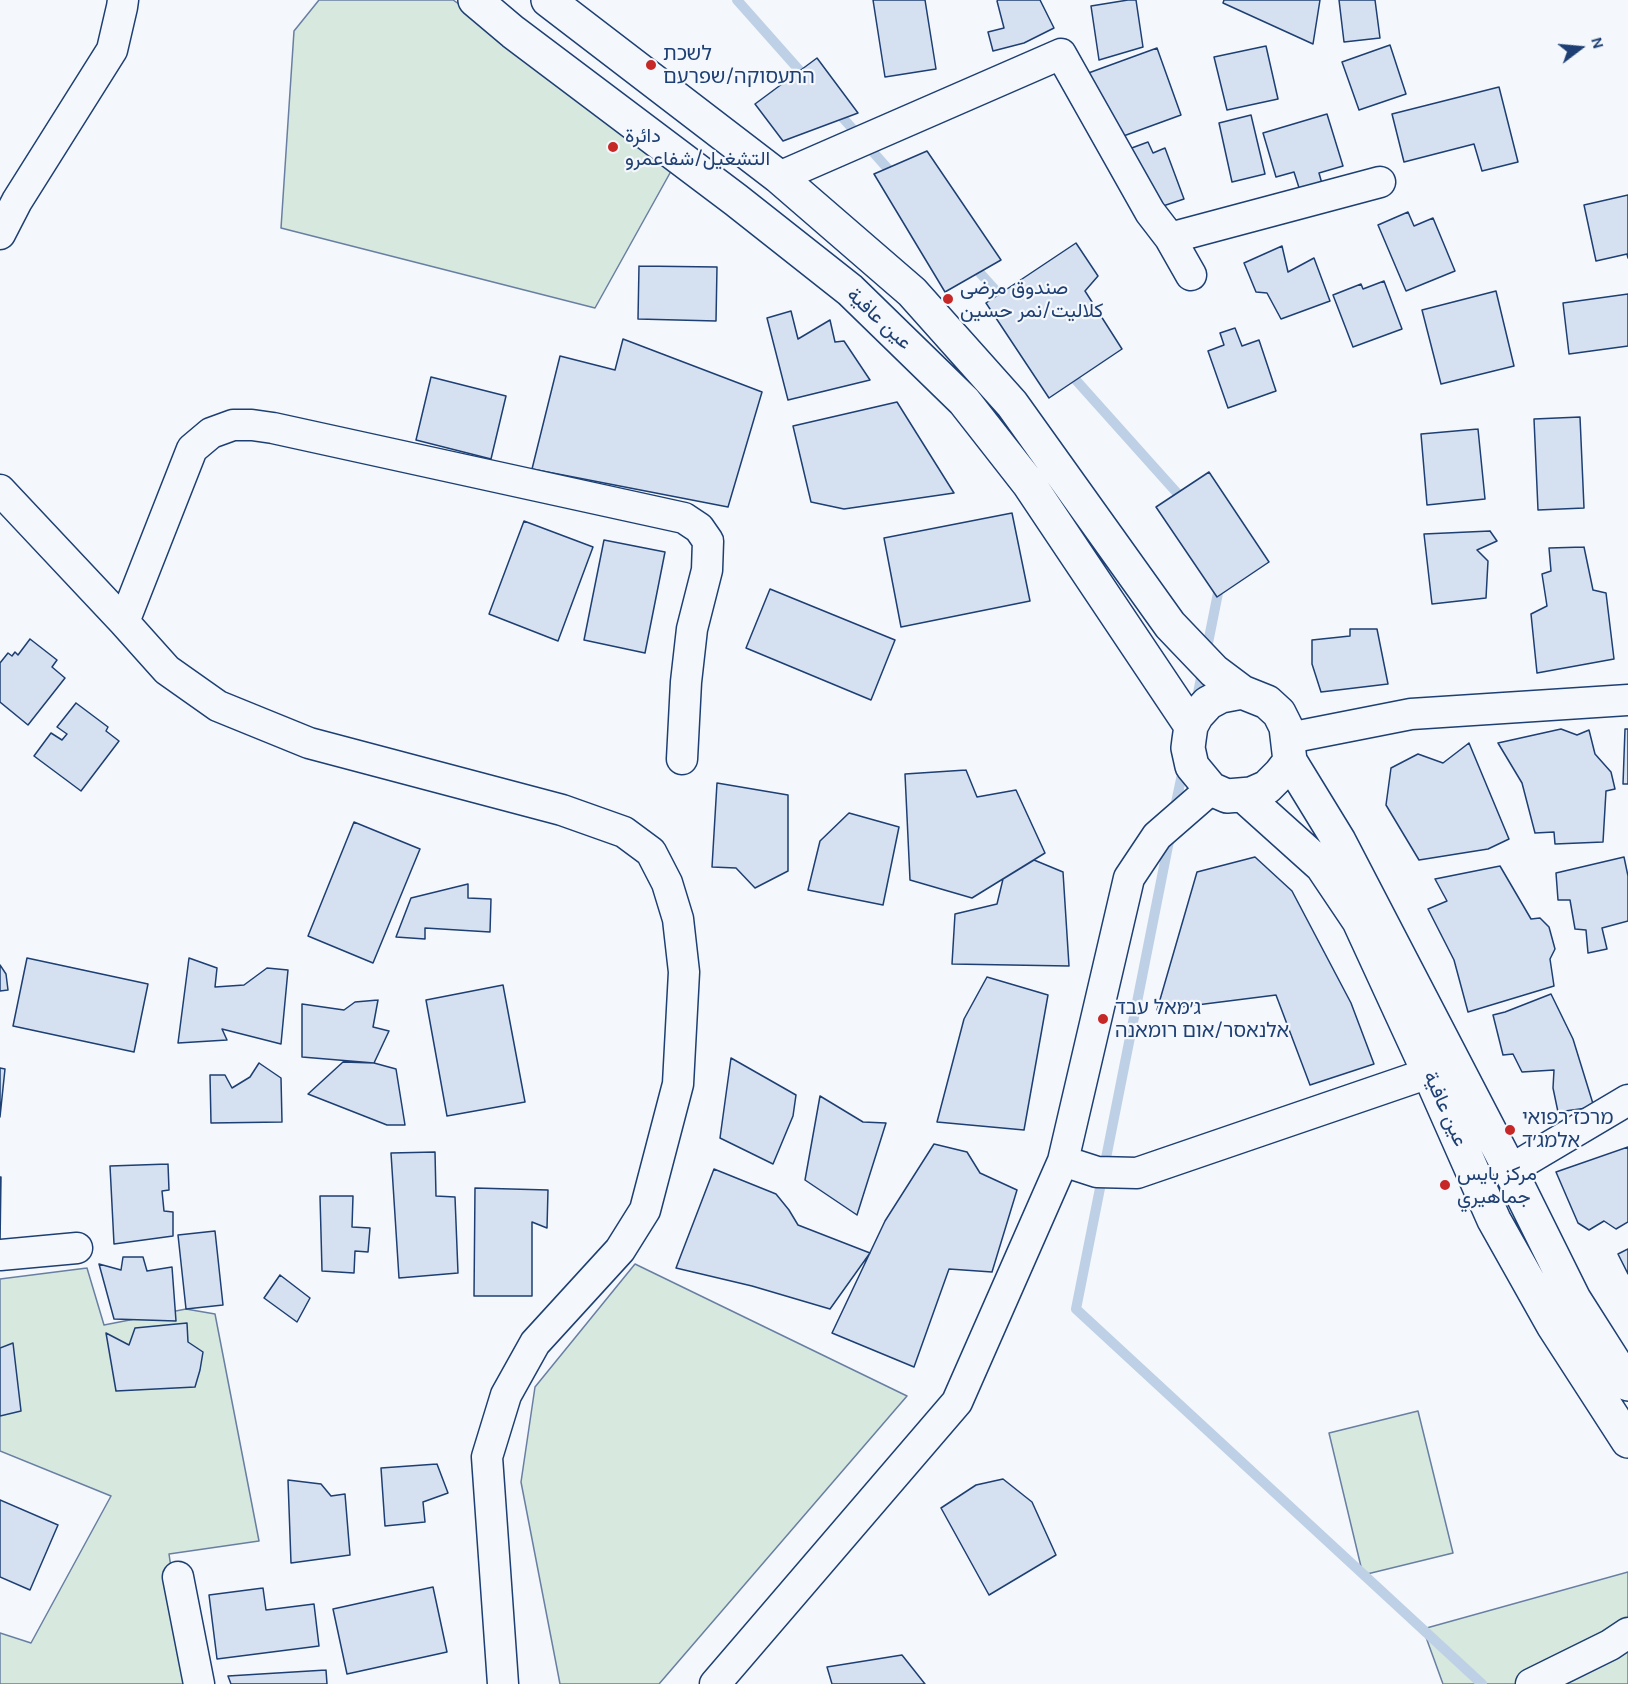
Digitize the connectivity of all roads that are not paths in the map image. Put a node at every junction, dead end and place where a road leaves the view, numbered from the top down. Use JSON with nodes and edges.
{"nodes":[{"id":1,"x":123,"y":0,"type":"edge"},
{"id":2,"x":475,"y":0,"type":"edge"},
{"id":3,"x":548,"y":0,"type":"edge"},
{"id":4,"x":779,"y":177,"type":"junction"},
{"id":5,"x":1380,"y":182,"type":"dead end"},
{"id":6,"x":0,"y":234,"type":"edge"},
{"id":7,"x":1170,"y":238,"type":"junction"},
{"id":8,"x":1191,"y":275,"type":"dead end"},
{"id":9,"x":0,"y":490,"type":"edge"},
{"id":10,"x":124,"y":622,"type":"junction"},
{"id":11,"x":1242,"y":692,"type":"junction"},
{"id":12,"x":1628,"y":700,"type":"edge"},
{"id":13,"x":1191,"y":726,"type":"junction"},
{"id":14,"x":1289,"y":750,"type":"junction"},
{"id":15,"x":682,"y":759,"type":"dead end"},
{"id":16,"x":1211,"y":789,"type":"junction"},
{"id":17,"x":1244,"y":795,"type":"junction"},
{"id":18,"x":1429,"y":1073,"type":"junction"},
{"id":19,"x":1628,"y":1100,"type":"edge"},
{"id":20,"x":1063,"y":1161,"type":"junction"},
{"id":21,"x":1510,"y":1170,"type":"junction"},
{"id":22,"x":77,"y":1248,"type":"dead end"},
{"id":23,"x":0,"y":1255,"type":"edge"},
{"id":24,"x":1628,"y":1384,"type":"edge"},
{"id":25,"x":1628,"y":1441,"type":"edge"},
{"id":26,"x":178,"y":1577,"type":"dead end"},
{"id":27,"x":1628,"y":1633,"type":"edge"},
{"id":28,"x":199,"y":1684,"type":"edge"},
{"id":29,"x":503,"y":1684,"type":"edge"},
{"id":30,"x":715,"y":1684,"type":"edge"},
{"id":31,"x":1531,"y":1684,"type":"edge"}],
"edges":[{"from":1,"to":6,"type":"street"},
{"from":2,"to":13,"type":"main road","name":"عين عافية"},
{"from":3,"to":4,"type":"main road","name":"عين عافية"},
{"from":4,"to":7,"type":"street"},
{"from":4,"to":11,"type":"main road","name":"عين عافية"},
{"from":5,"to":7,"type":"street"},
{"from":7,"to":8,"type":"street"},
{"from":9,"to":10,"type":"street"},
{"from":10,"to":15,"type":"street"},
{"from":10,"to":29,"type":"street"},
{"from":11,"to":13,"type":"main road"},
{"from":11,"to":14,"type":"main road"},
{"from":12,"to":14,"type":"street"},
{"from":13,"to":16,"type":"main road"},
{"from":14,"to":17,"type":"main road"},
{"from":14,"to":21,"type":"main road","name":"عين عافية"},
{"from":16,"to":17,"type":"main road"},
{"from":16,"to":20,"type":"street"},
{"from":17,"to":18,"type":"main road","name":"عين عافية"},
{"from":18,"to":20,"type":"street"},
{"from":18,"to":25,"type":"main road","name":"عين عافية"},
{"from":19,"to":21,"type":"street"},
{"from":20,"to":30,"type":"street"},
{"from":21,"to":24,"type":"main road","name":"عين عافية"},
{"from":22,"to":23,"type":"street"},
{"from":26,"to":28,"type":"street"},
{"from":27,"to":31,"type":"street"}]}
